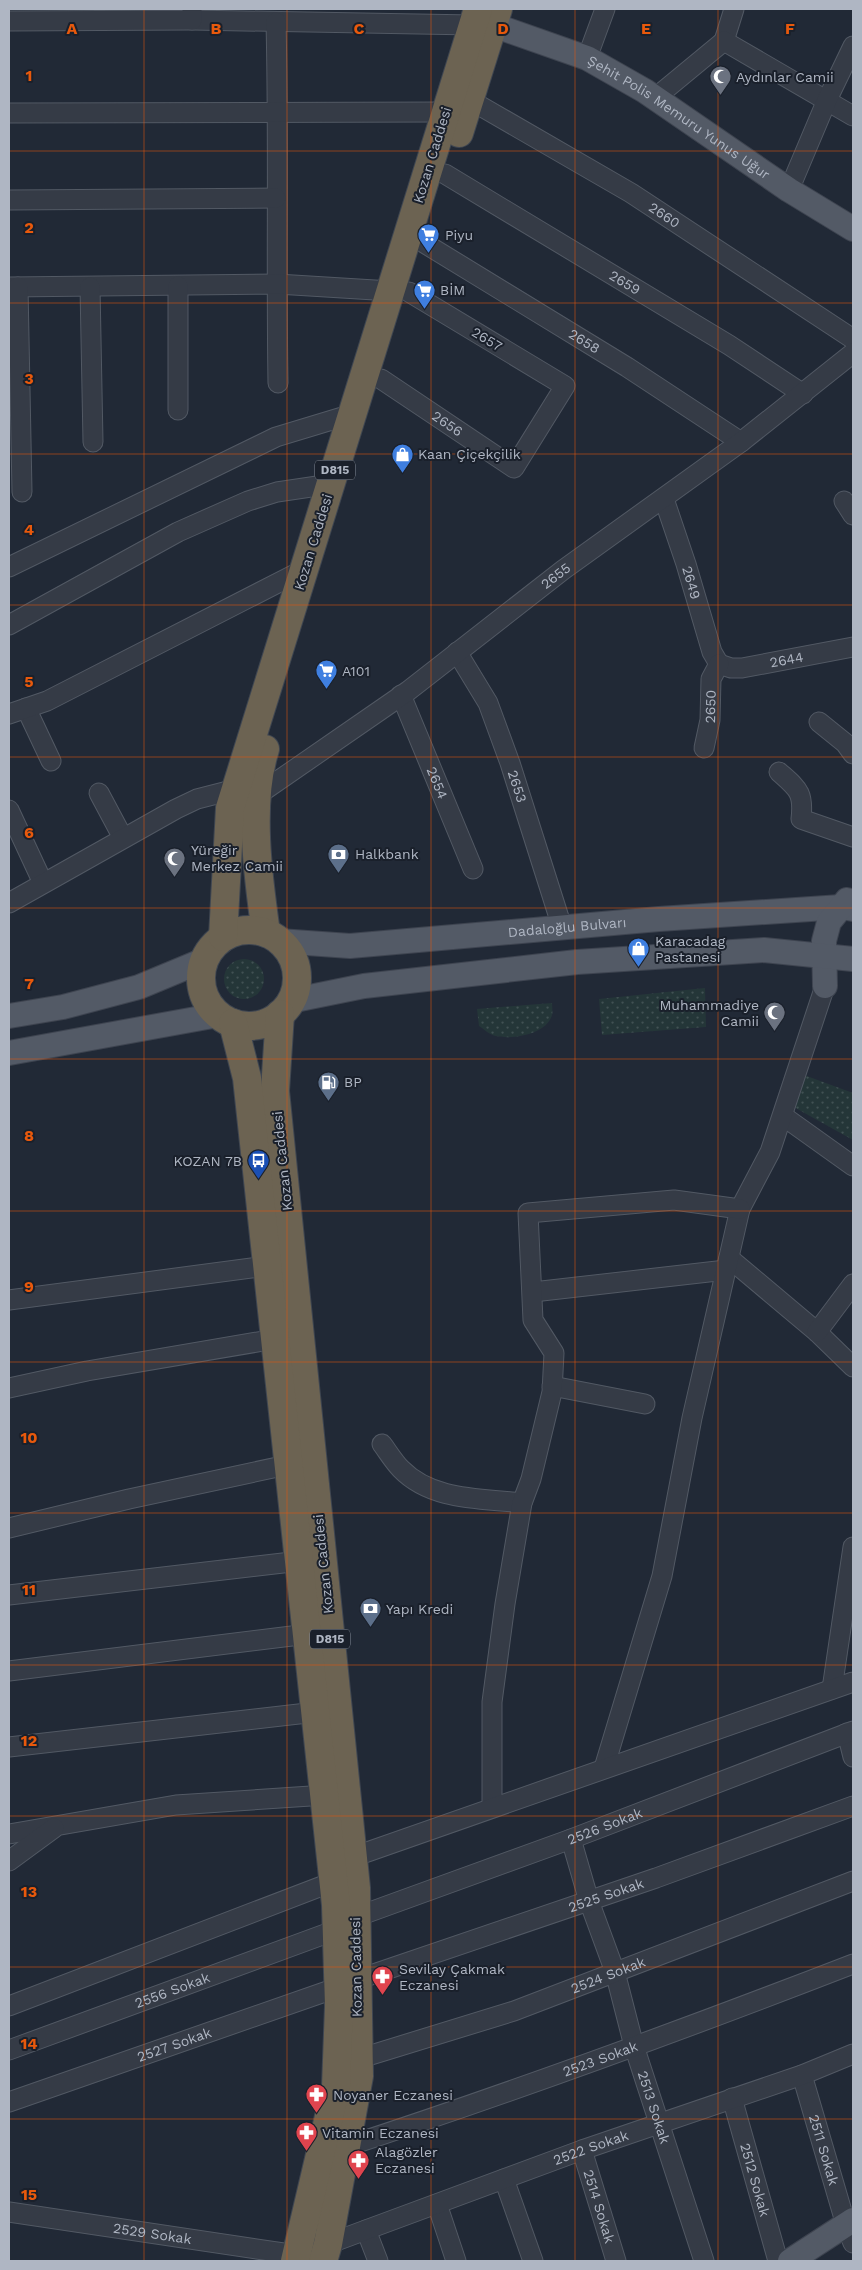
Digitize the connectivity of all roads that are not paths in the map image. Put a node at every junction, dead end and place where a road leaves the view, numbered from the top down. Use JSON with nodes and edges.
{"nodes":[{"id":1,"x":605,"y":9,"type":"edge"},
{"id":2,"x":734,"y":9,"type":"edge"},
{"id":3,"x":192,"y":14,"type":"edge"},
{"id":4,"x":485,"y":17,"type":"edge"},
{"id":5,"x":9,"y":22,"type":"edge"},
{"id":6,"x":276,"y":22,"type":"junction"},
{"id":7,"x":724,"y":41,"type":"junction"},
{"id":8,"x":853,"y":46,"type":"edge"},
{"id":9,"x":587,"y":58,"type":"junction"},
{"id":10,"x":655,"y":98,"type":"junction"},
{"id":11,"x":827,"y":100,"type":"junction"},
{"id":12,"x":458,"y":106,"type":"junction"},
{"id":13,"x":278,"y":112,"type":"junction"},
{"id":14,"x":9,"y":113,"type":"edge"},
{"id":15,"x":853,"y":116,"type":"edge"},
{"id":16,"x":446,"y":174,"type":"junction"},
{"id":17,"x":789,"y":190,"type":"junction"},
{"id":18,"x":276,"y":198,"type":"junction"},
{"id":19,"x":9,"y":200,"type":"edge"},
{"id":20,"x":853,"y":229,"type":"edge"},
{"id":21,"x":424,"y":243,"type":"junction"},
{"id":22,"x":276,"y":284,"type":"junction"},
{"id":23,"x":178,"y":286,"type":"junction"},
{"id":24,"x":13,"y":287,"type":"edge"},
{"id":25,"x":90,"y":287,"type":"junction"},
{"id":26,"x":400,"y":291,"type":"junction"},
{"id":27,"x":853,"y":339,"type":"edge"},
{"id":28,"x":853,"y":353,"type":"edge"},
{"id":29,"x":381,"y":379,"type":"junction"},
{"id":30,"x":278,"y":383,"type":"dead end"},
{"id":31,"x":803,"y":394,"type":"junction"},
{"id":32,"x":178,"y":410,"type":"dead end"},
{"id":33,"x":352,"y":414,"type":"junction"},
{"id":34,"x":93,"y":442,"type":"dead end"},
{"id":35,"x":741,"y":442,"type":"junction"},
{"id":36,"x":514,"y":468,"type":"joint"},
{"id":37,"x":331,"y":484,"type":"junction"},
{"id":38,"x":22,"y":492,"type":"dead end"},
{"id":39,"x":664,"y":499,"type":"junction"},
{"id":40,"x":9,"y":567,"type":"edge"},
{"id":41,"x":304,"y":569,"type":"junction"},
{"id":42,"x":9,"y":625,"type":"edge"},
{"id":43,"x":853,"y":647,"type":"edge"},
{"id":44,"x":457,"y":652,"type":"junction"},
{"id":45,"x":718,"y":664,"type":"junction"},
{"id":46,"x":401,"y":695,"type":"junction"},
{"id":47,"x":17,"y":711,"type":"edge"},
{"id":48,"x":819,"y":722,"type":"dead end"},
{"id":49,"x":704,"y":748,"type":"dead end"},
{"id":50,"x":853,"y":754,"type":"edge"},
{"id":51,"x":51,"y":760,"type":"dead end"},
{"id":52,"x":778,"y":772,"type":"dead end"},
{"id":53,"x":99,"y":793,"type":"dead end"},
{"id":54,"x":246,"y":793,"type":"junction"},
{"id":55,"x":9,"y":810,"type":"edge"},
{"id":56,"x":853,"y":837,"type":"edge"},
{"id":57,"x":123,"y":838,"type":"junction"},
{"id":58,"x":473,"y":869,"type":"dead end"},
{"id":59,"x":43,"y":883,"type":"junction"},
{"id":60,"x":9,"y":903,"type":"edge"},
{"id":61,"x":849,"y":903,"type":"edge"},
{"id":62,"x":562,"y":927,"type":"junction"},
{"id":63,"x":273,"y":937,"type":"junction"},
{"id":64,"x":223,"y":938,"type":"junction"},
{"id":65,"x":824,"y":956,"type":"junction"},
{"id":66,"x":852,"y":958,"type":"edge"},
{"id":67,"x":204,"y":960,"type":"junction"},
{"id":68,"x":825,"y":986,"type":"junction"},
{"id":69,"x":285,"y":1008,"type":"junction"},
{"id":70,"x":9,"y":1016,"type":"edge"},
{"id":71,"x":225,"y":1019,"type":"junction"},
{"id":72,"x":9,"y":1054,"type":"edge"},
{"id":73,"x":783,"y":1116,"type":"junction"},
{"id":74,"x":853,"y":1166,"type":"edge"},
{"id":75,"x":740,"y":1209,"type":"junction"},
{"id":76,"x":727,"y":1264,"type":"junction"},
{"id":77,"x":267,"y":1266,"type":"junction"},
{"id":78,"x":853,"y":1284,"type":"edge"},
{"id":79,"x":533,"y":1292,"type":"junction"},
{"id":80,"x":9,"y":1300,"type":"edge"},
{"id":81,"x":817,"y":1332,"type":"junction"},
{"id":82,"x":275,"y":1339,"type":"junction"},
{"id":83,"x":853,"y":1367,"type":"edge"},
{"id":84,"x":552,"y":1386,"type":"junction"},
{"id":85,"x":9,"y":1388,"type":"edge"},
{"id":86,"x":646,"y":1404,"type":"dead end"},
{"id":87,"x":382,"y":1444,"type":"dead end"},
{"id":88,"x":287,"y":1465,"type":"junction"},
{"id":89,"x":522,"y":1503,"type":"junction"},
{"id":90,"x":9,"y":1528,"type":"edge"},
{"id":91,"x":853,"y":1547,"type":"edge"},
{"id":92,"x":300,"y":1561,"type":"junction"},
{"id":93,"x":9,"y":1595,"type":"edge"},
{"id":94,"x":308,"y":1634,"type":"junction"},
{"id":95,"x":9,"y":1671,"type":"edge"},
{"id":96,"x":853,"y":1682,"type":"edge"},
{"id":97,"x":832,"y":1689,"type":"junction"},
{"id":98,"x":316,"y":1712,"type":"junction"},
{"id":99,"x":850,"y":1732,"type":"edge"},
{"id":100,"x":9,"y":1747,"type":"edge"},
{"id":101,"x":853,"y":1757,"type":"edge"},
{"id":102,"x":604,"y":1768,"type":"junction"},
{"id":103,"x":326,"y":1795,"type":"junction"},
{"id":104,"x":853,"y":1806,"type":"edge"},
{"id":105,"x":492,"y":1808,"type":"junction"},
{"id":106,"x":59,"y":1824,"type":"junction"},
{"id":107,"x":9,"y":1834,"type":"edge"},
{"id":108,"x":571,"y":1839,"type":"junction"},
{"id":109,"x":352,"y":1856,"type":"junction"},
{"id":110,"x":9,"y":1861,"type":"edge"},
{"id":111,"x":334,"y":1881,"type":"junction"},
{"id":112,"x":853,"y":1881,"type":"edge"},
{"id":113,"x":589,"y":1901,"type":"junction"},
{"id":114,"x":346,"y":1923,"type":"junction"},
{"id":115,"x":853,"y":1964,"type":"edge"},
{"id":116,"x":615,"y":1972,"type":"junction"},
{"id":117,"x":348,"y":1983,"type":"junction"},
{"id":118,"x":9,"y":2006,"type":"edge"},
{"id":119,"x":634,"y":2046,"type":"junction"},
{"id":120,"x":9,"y":2050,"type":"edge"},
{"id":121,"x":853,"y":2054,"type":"edge"},
{"id":122,"x":358,"y":2059,"type":"junction"},
{"id":123,"x":802,"y":2075,"type":"junction"},
{"id":124,"x":732,"y":2098,"type":"junction"},
{"id":125,"x":9,"y":2102,"type":"edge"},
{"id":126,"x":659,"y":2125,"type":"junction"},
{"id":127,"x":346,"y":2147,"type":"junction"},
{"id":128,"x":582,"y":2150,"type":"junction"},
{"id":129,"x":504,"y":2179,"type":"junction"},
{"id":130,"x":437,"y":2204,"type":"junction"},
{"id":131,"x":9,"y":2212,"type":"edge"},
{"id":132,"x":851,"y":2229,"type":"edge"},
{"id":133,"x":366,"y":2230,"type":"junction"},
{"id":134,"x":326,"y":2253,"type":"edge"},
{"id":135,"x":296,"y":2258,"type":"edge"},
{"id":136,"x":378,"y":2261,"type":"edge"},
{"id":137,"x":456,"y":2261,"type":"edge"},
{"id":138,"x":533,"y":2261,"type":"edge"},
{"id":139,"x":616,"y":2261,"type":"edge"},
{"id":140,"x":704,"y":2261,"type":"edge"},
{"id":141,"x":778,"y":2261,"type":"edge"},
{"id":142,"x":790,"y":2261,"type":"edge"}],
"edges":[{"from":1,"to":9,"type":"street"},
{"from":2,"to":7,"type":"street"},
{"from":3,"to":5,"type":"street"},
{"from":3,"to":6,"type":"street"},
{"from":4,"to":6,"type":"street"},
{"from":4,"to":9,"type":"main road","name":"Şehit Polis Memuru Yunus Uğur"},
{"from":4,"to":12,"type":"highway","name":"Kozan Caddesi","number":"D815"},
{"from":6,"to":13,"type":"street"},
{"from":7,"to":10,"type":"street"},
{"from":7,"to":11,"type":"street"},
{"from":8,"to":11,"type":"street"},
{"from":9,"to":10,"type":"main road","name":"Şehit Polis Memuru Yunus Uğur"},
{"from":10,"to":17,"type":"main road","name":"Şehit Polis Memuru Yunus Uğur"},
{"from":11,"to":15,"type":"street"},
{"from":11,"to":17,"type":"street"},
{"from":12,"to":13,"type":"street"},
{"from":12,"to":16,"type":"highway","name":"Kozan Caddesi","number":"D815"},
{"from":12,"to":26,"type":"highway","name":"Kozan Caddesi","number":"D815"},
{"from":12,"to":27,"type":"street","name":"2660"},
{"from":13,"to":14,"type":"street"},
{"from":13,"to":18,"type":"street"},
{"from":16,"to":21,"type":"highway","name":"Kozan Caddesi","number":"D815"},
{"from":16,"to":31,"type":"street","name":"2659"},
{"from":17,"to":20,"type":"main road","name":"Şehit Polis Memuru Yunus Uğur"},
{"from":18,"to":19,"type":"street"},
{"from":18,"to":22,"type":"street"},
{"from":21,"to":26,"type":"highway","name":"Kozan Caddesi","number":"D815"},
{"from":21,"to":35,"type":"street","name":"2658"},
{"from":22,"to":23,"type":"street"},
{"from":22,"to":26,"type":"street"},
{"from":22,"to":30,"type":"street"},
{"from":23,"to":25,"type":"street"},
{"from":23,"to":32,"type":"street"},
{"from":24,"to":25,"type":"street"},
{"from":24,"to":38,"type":"street"},
{"from":25,"to":34,"type":"street"},
{"from":26,"to":29,"type":"highway","name":"Kozan Caddesi","number":"D815"},
{"from":26,"to":33,"type":"highway","name":"Kozan Caddesi","number":"D815"},
{"from":26,"to":36,"type":"street","name":"2657"},
{"from":28,"to":31,"type":"street","name":"2655"},
{"from":29,"to":36,"type":"street","name":"2656"},
{"from":29,"to":54,"type":"highway","name":"Kozan Caddesi","number":"D815"},
{"from":31,"to":35,"type":"street","name":"2655"},
{"from":33,"to":37,"type":"highway","name":"Kozan Caddesi","number":"D815"},
{"from":33,"to":40,"type":"street"},
{"from":35,"to":39,"type":"street","name":"2655"},
{"from":37,"to":41,"type":"highway","name":"Kozan Caddesi","number":"D815"},
{"from":37,"to":42,"type":"street"},
{"from":39,"to":44,"type":"street","name":"2655"},
{"from":39,"to":45,"type":"street","name":"2649"},
{"from":41,"to":47,"type":"street"},
{"from":41,"to":54,"type":"highway","name":"Kozan Caddesi","number":"D815"},
{"from":43,"to":45,"type":"street","name":"2644"},
{"from":44,"to":46,"type":"street","name":"2655"},
{"from":44,"to":62,"type":"street","name":"2653"},
{"from":45,"to":49,"type":"street","name":"2650"},
{"from":46,"to":54,"type":"street","name":"2655"},
{"from":46,"to":58,"type":"street","name":"2654"},
{"from":47,"to":51,"type":"street"},
{"from":48,"to":50,"type":"street"},
{"from":52,"to":56,"type":"street"},
{"from":53,"to":57,"type":"street"},
{"from":54,"to":57,"type":"street"},
{"from":54,"to":63,"type":"highway","name":"Kozan Caddesi","number":"D815"},
{"from":54,"to":64,"type":"highway","name":"Kozan Caddesi","number":"D815"},
{"from":55,"to":59,"type":"street"},
{"from":57,"to":59,"type":"street"},
{"from":59,"to":60,"type":"street"},
{"from":61,"to":62,"type":"main road","name":"Dadaloğlu Bulvarı"},
{"from":61,"to":65,"type":"main road"},
{"from":62,"to":63,"type":"main road","name":"Dadaloğlu Bulvarı"},
{"from":63,"to":64,"type":"highway"},
{"from":63,"to":69,"type":"highway"},
{"from":64,"to":67,"type":"highway"},
{"from":65,"to":66,"type":"main road"},
{"from":65,"to":68,"type":"main road"},
{"from":65,"to":69,"type":"main road"},
{"from":66,"to":68,"type":"main road"},
{"from":67,"to":70,"type":"main road"},
{"from":67,"to":71,"type":"highway"},
{"from":68,"to":73,"type":"street"},
{"from":69,"to":71,"type":"highway"},
{"from":69,"to":109,"type":"highway","name":"Kozan Caddesi","number":"D815"},
{"from":71,"to":72,"type":"main road"},
{"from":71,"to":77,"type":"highway","name":"Kozan Caddesi","number":"D815"},
{"from":73,"to":74,"type":"street"},
{"from":73,"to":75,"type":"street"},
{"from":75,"to":76,"type":"street"},
{"from":75,"to":79,"type":"street"},
{"from":76,"to":79,"type":"street"},
{"from":76,"to":81,"type":"street"},
{"from":76,"to":102,"type":"street"},
{"from":77,"to":80,"type":"street"},
{"from":77,"to":82,"type":"highway","name":"Kozan Caddesi","number":"D815"},
{"from":78,"to":81,"type":"street"},
{"from":79,"to":84,"type":"street"},
{"from":81,"to":83,"type":"street"},
{"from":82,"to":85,"type":"street"},
{"from":82,"to":88,"type":"highway","name":"Kozan Caddesi","number":"D815"},
{"from":84,"to":86,"type":"street"},
{"from":84,"to":89,"type":"street"},
{"from":87,"to":89,"type":"street"},
{"from":88,"to":90,"type":"street"},
{"from":88,"to":92,"type":"highway","name":"Kozan Caddesi","number":"D815"},
{"from":89,"to":105,"type":"street"},
{"from":91,"to":97,"type":"street"},
{"from":92,"to":93,"type":"street"},
{"from":92,"to":94,"type":"highway","name":"Kozan Caddesi","number":"D815"},
{"from":94,"to":95,"type":"street"},
{"from":94,"to":98,"type":"highway","name":"Kozan Caddesi","number":"D815"},
{"from":96,"to":97,"type":"street"},
{"from":97,"to":102,"type":"street"},
{"from":98,"to":100,"type":"street"},
{"from":98,"to":103,"type":"highway","name":"Kozan Caddesi","number":"D815"},
{"from":99,"to":101,"type":"street"},
{"from":99,"to":108,"type":"street","name":"2526 Sokak"},
{"from":102,"to":105,"type":"street"},
{"from":103,"to":106,"type":"street"},
{"from":103,"to":111,"type":"highway","name":"Kozan Caddesi","number":"D815"},
{"from":104,"to":113,"type":"street","name":"2525 Sokak"},
{"from":105,"to":109,"type":"street"},
{"from":106,"to":107,"type":"street"},
{"from":106,"to":110,"type":"street"},
{"from":108,"to":113,"type":"street","name":"2513 Sokak"},
{"from":108,"to":114,"type":"street","name":"2526 Sokak"},
{"from":109,"to":114,"type":"highway","name":"Kozan Caddesi","number":"D815"},
{"from":111,"to":114,"type":"highway","name":"Kozan Caddesi","number":"D815"},
{"from":111,"to":118,"type":"street"},
{"from":112,"to":116,"type":"street","name":"2524 Sokak"},
{"from":113,"to":116,"type":"street","name":"2513 Sokak"},
{"from":113,"to":117,"type":"street","name":"2525 Sokak"},
{"from":114,"to":117,"type":"highway","name":"Kozan Caddesi","number":"D815"},
{"from":114,"to":120,"type":"street","name":"2556 Sokak"},
{"from":115,"to":119,"type":"street","name":"2523 Sokak"},
{"from":116,"to":119,"type":"street","name":"2513 Sokak"},
{"from":116,"to":122,"type":"street","name":"2524 Sokak"},
{"from":117,"to":122,"type":"highway","name":"Kozan Caddesi","number":"D815"},
{"from":117,"to":125,"type":"street","name":"2527 Sokak"},
{"from":117,"to":135,"type":"highway","name":"Kozan Caddesi","number":"D815"},
{"from":119,"to":126,"type":"street","name":"2513 Sokak"},
{"from":119,"to":127,"type":"street","name":"2523 Sokak"},
{"from":121,"to":123,"type":"street","name":"2522 Sokak"},
{"from":122,"to":127,"type":"highway","name":"Kozan Caddesi","number":"D815"},
{"from":123,"to":124,"type":"street","name":"2522 Sokak"},
{"from":123,"to":132,"type":"street","name":"2511 Sokak"},
{"from":124,"to":126,"type":"street","name":"2522 Sokak"},
{"from":124,"to":141,"type":"street","name":"2512 Sokak"},
{"from":126,"to":128,"type":"street","name":"2522 Sokak"},
{"from":126,"to":140,"type":"street","name":"2513 Sokak"},
{"from":127,"to":134,"type":"highway","name":"Kozan Caddesi","number":"D815"},
{"from":128,"to":129,"type":"street","name":"2522 Sokak"},
{"from":128,"to":139,"type":"street","name":"2514 Sokak"},
{"from":129,"to":130,"type":"street","name":"2522 Sokak"},
{"from":129,"to":138,"type":"street"},
{"from":130,"to":133,"type":"street","name":"2522 Sokak"},
{"from":130,"to":137,"type":"street"},
{"from":131,"to":135,"type":"street","name":"2529 Sokak"},
{"from":132,"to":142,"type":"main road"},
{"from":133,"to":134,"type":"street","name":"2522 Sokak"},
{"from":133,"to":136,"type":"street"}]}
